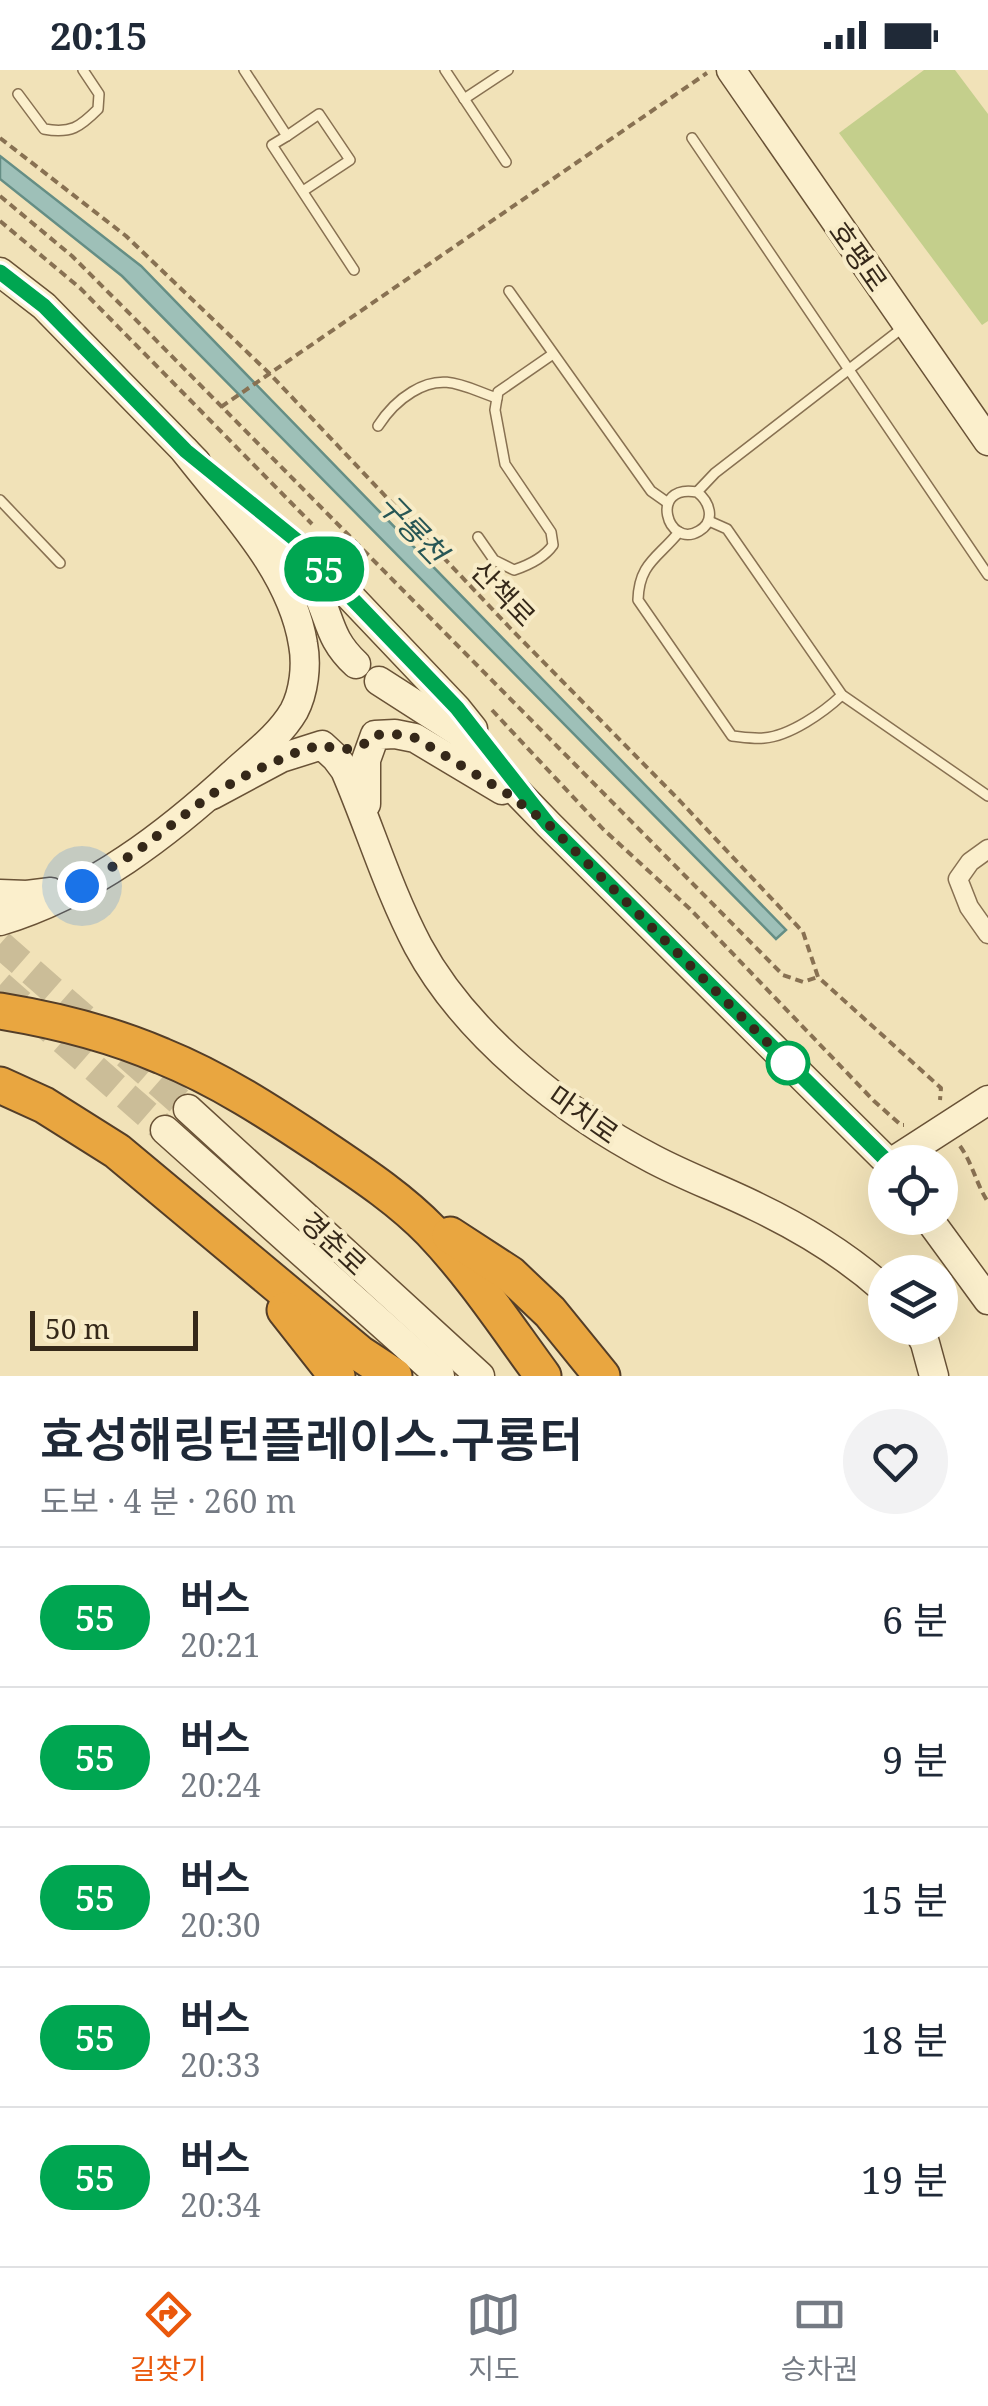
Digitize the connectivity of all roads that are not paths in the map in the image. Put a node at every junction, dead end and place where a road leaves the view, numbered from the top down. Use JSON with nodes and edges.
{"nodes":[{"id":1,"x":83,"y":70,"type":"edge"},
{"id":2,"x":244,"y":70,"type":"edge"},
{"id":3,"x":445,"y":70,"type":"edge"},
{"id":4,"x":508,"y":70,"type":"edge"},
{"id":5,"x":731,"y":70,"type":"edge"},
{"id":6,"x":18,"y":94,"type":"dead end"},
{"id":7,"x":464,"y":99,"type":"junction"},
{"id":8,"x":286,"y":136,"type":"junction"},
{"id":9,"x":692,"y":138,"type":"dead end"},
{"id":10,"x":506,"y":162,"type":"dead end"},
{"id":11,"x":302,"y":192,"type":"junction"},
{"id":12,"x":354,"y":270,"type":"dead end"},
{"id":13,"x":0,"y":272,"type":"edge"},
{"id":14,"x":509,"y":291,"type":"dead end"},
{"id":15,"x":907,"y":324,"type":"junction"},
{"id":16,"x":553,"y":354,"type":"junction"},
{"id":17,"x":850,"y":370,"type":"junction"},
{"id":18,"x":497,"y":398,"type":"junction"},
{"id":19,"x":378,"y":426,"type":"dead end"},
{"id":20,"x":988,"y":441,"type":"edge"},
{"id":21,"x":186,"y":451,"type":"junction"},
{"id":22,"x":697,"y":492,"type":"junction"},
{"id":23,"x":0,"y":500,"type":"edge"},
{"id":24,"x":668,"y":503,"type":"junction"},
{"id":25,"x":708,"y":521,"type":"junction"},
{"id":26,"x":680,"y":532,"type":"junction"},
{"id":27,"x":478,"y":537,"type":"dead end"},
{"id":28,"x":60,"y":563,"type":"dead end"},
{"id":29,"x":988,"y":575,"type":"edge"},
{"id":30,"x":356,"y":664,"type":"junction"},
{"id":31,"x":379,"y":681,"type":"junction"},
{"id":32,"x":842,"y":695,"type":"junction"},
{"id":33,"x":300,"y":696,"type":"junction"},
{"id":34,"x":375,"y":735,"type":"junction"},
{"id":35,"x":322,"y":745,"type":"junction"},
{"id":36,"x":212,"y":794,"type":"junction"},
{"id":37,"x":988,"y":796,"type":"edge"},
{"id":38,"x":548,"y":824,"type":"junction"},
{"id":39,"x":374,"y":844,"type":"junction"},
{"id":40,"x":988,"y":850,"type":"edge"},
{"id":41,"x":82,"y":886,"type":"junction"},
{"id":42,"x":0,"y":894,"type":"edge"},
{"id":43,"x":0,"y":921,"type":"edge"},
{"id":44,"x":988,"y":934,"type":"edge"},
{"id":45,"x":0,"y":1012,"type":"edge"},
{"id":46,"x":0,"y":1085,"type":"edge"},
{"id":47,"x":988,"y":1100,"type":"edge"},
{"id":48,"x":188,"y":1109,"type":"tunnel mouth"},
{"id":49,"x":165,"y":1130,"type":"tunnel mouth"},
{"id":50,"x":873,"y":1145,"type":"edge"},
{"id":51,"x":918,"y":1145,"type":"edge"},
{"id":52,"x":395,"y":1199,"type":"junction"},
{"id":53,"x":940,"y":1235,"type":"edge"},
{"id":54,"x":252,"y":1264,"type":"junction"},
{"id":55,"x":868,"y":1276,"type":"edge"},
{"id":56,"x":988,"y":1300,"type":"edge"},
{"id":57,"x":925,"y":1345,"type":"edge"},
{"id":58,"x":337,"y":1376,"type":"edge"},
{"id":59,"x":394,"y":1376,"type":"edge"},
{"id":60,"x":440,"y":1376,"type":"edge"},
{"id":61,"x":480,"y":1376,"type":"edge"},
{"id":62,"x":543,"y":1376,"type":"edge"},
{"id":63,"x":602,"y":1376,"type":"edge"},
{"id":64,"x":934,"y":1376,"type":"edge"}],
"edges":[{"from":1,"to":6,"type":"lane"},
{"from":2,"to":8,"type":"lane"},
{"from":3,"to":7,"type":"lane"},
{"from":4,"to":7,"type":"lane"},
{"from":5,"to":15,"type":"street","name":"호평로"},
{"from":7,"to":10,"type":"lane"},
{"from":8,"to":11,"type":"lane"},
{"from":8,"to":11,"type":"lane"},
{"from":9,"to":17,"type":"lane"},
{"from":11,"to":12,"type":"lane"},
{"from":13,"to":21,"type":"street"},
{"from":14,"to":16,"type":"lane"},
{"from":15,"to":17,"type":"lane"},
{"from":15,"to":20,"type":"street","name":"호평로"},
{"from":16,"to":18,"type":"lane"},
{"from":16,"to":24,"type":"lane"},
{"from":17,"to":22,"type":"lane"},
{"from":17,"to":29,"type":"lane"},
{"from":18,"to":19,"type":"lane"},
{"from":18,"to":27,"type":"lane"},
{"from":21,"to":30,"type":"street"},
{"from":21,"to":33,"type":"street"},
{"from":21,"to":38,"type":"street"},
{"from":22,"to":24,"type":"lane"},
{"from":22,"to":25,"type":"lane"},
{"from":23,"to":28,"type":"lane"},
{"from":24,"to":26,"type":"lane"},
{"from":25,"to":26,"type":"lane"},
{"from":25,"to":32,"type":"lane"},
{"from":26,"to":32,"type":"lane"},
{"from":30,"to":31,"type":"street"},
{"from":30,"to":33,"type":"street"},
{"from":31,"to":34,"type":"street"},
{"from":31,"to":38,"type":"street"},
{"from":32,"to":37,"type":"lane"},
{"from":33,"to":35,"type":"street"},
{"from":33,"to":36,"type":"street"},
{"from":34,"to":35,"type":"street"},
{"from":34,"to":38,"type":"street"},
{"from":34,"to":39,"type":"street","name":"마치로"},
{"from":35,"to":36,"type":"street"},
{"from":35,"to":39,"type":"street","name":"마치로"},
{"from":36,"to":41,"type":"street"},
{"from":38,"to":50,"type":"street"},
{"from":39,"to":55,"type":"street","name":"마치로"},
{"from":40,"to":44,"type":"street"},
{"from":41,"to":42,"type":"street"},
{"from":41,"to":43,"type":"street"},
{"from":45,"to":52,"type":"highway"},
{"from":46,"to":54,"type":"highway"},
{"from":47,"to":51,"type":"street"},
{"from":48,"to":61,"type":"street","name":"경춘로"},
{"from":49,"to":60,"type":"street","name":"경춘로"},
{"from":52,"to":62,"type":"highway"},
{"from":52,"to":63,"type":"highway"},
{"from":53,"to":56,"type":"street"},
{"from":54,"to":58,"type":"highway"},
{"from":54,"to":59,"type":"highway"},
{"from":57,"to":64,"type":"street"}]}
